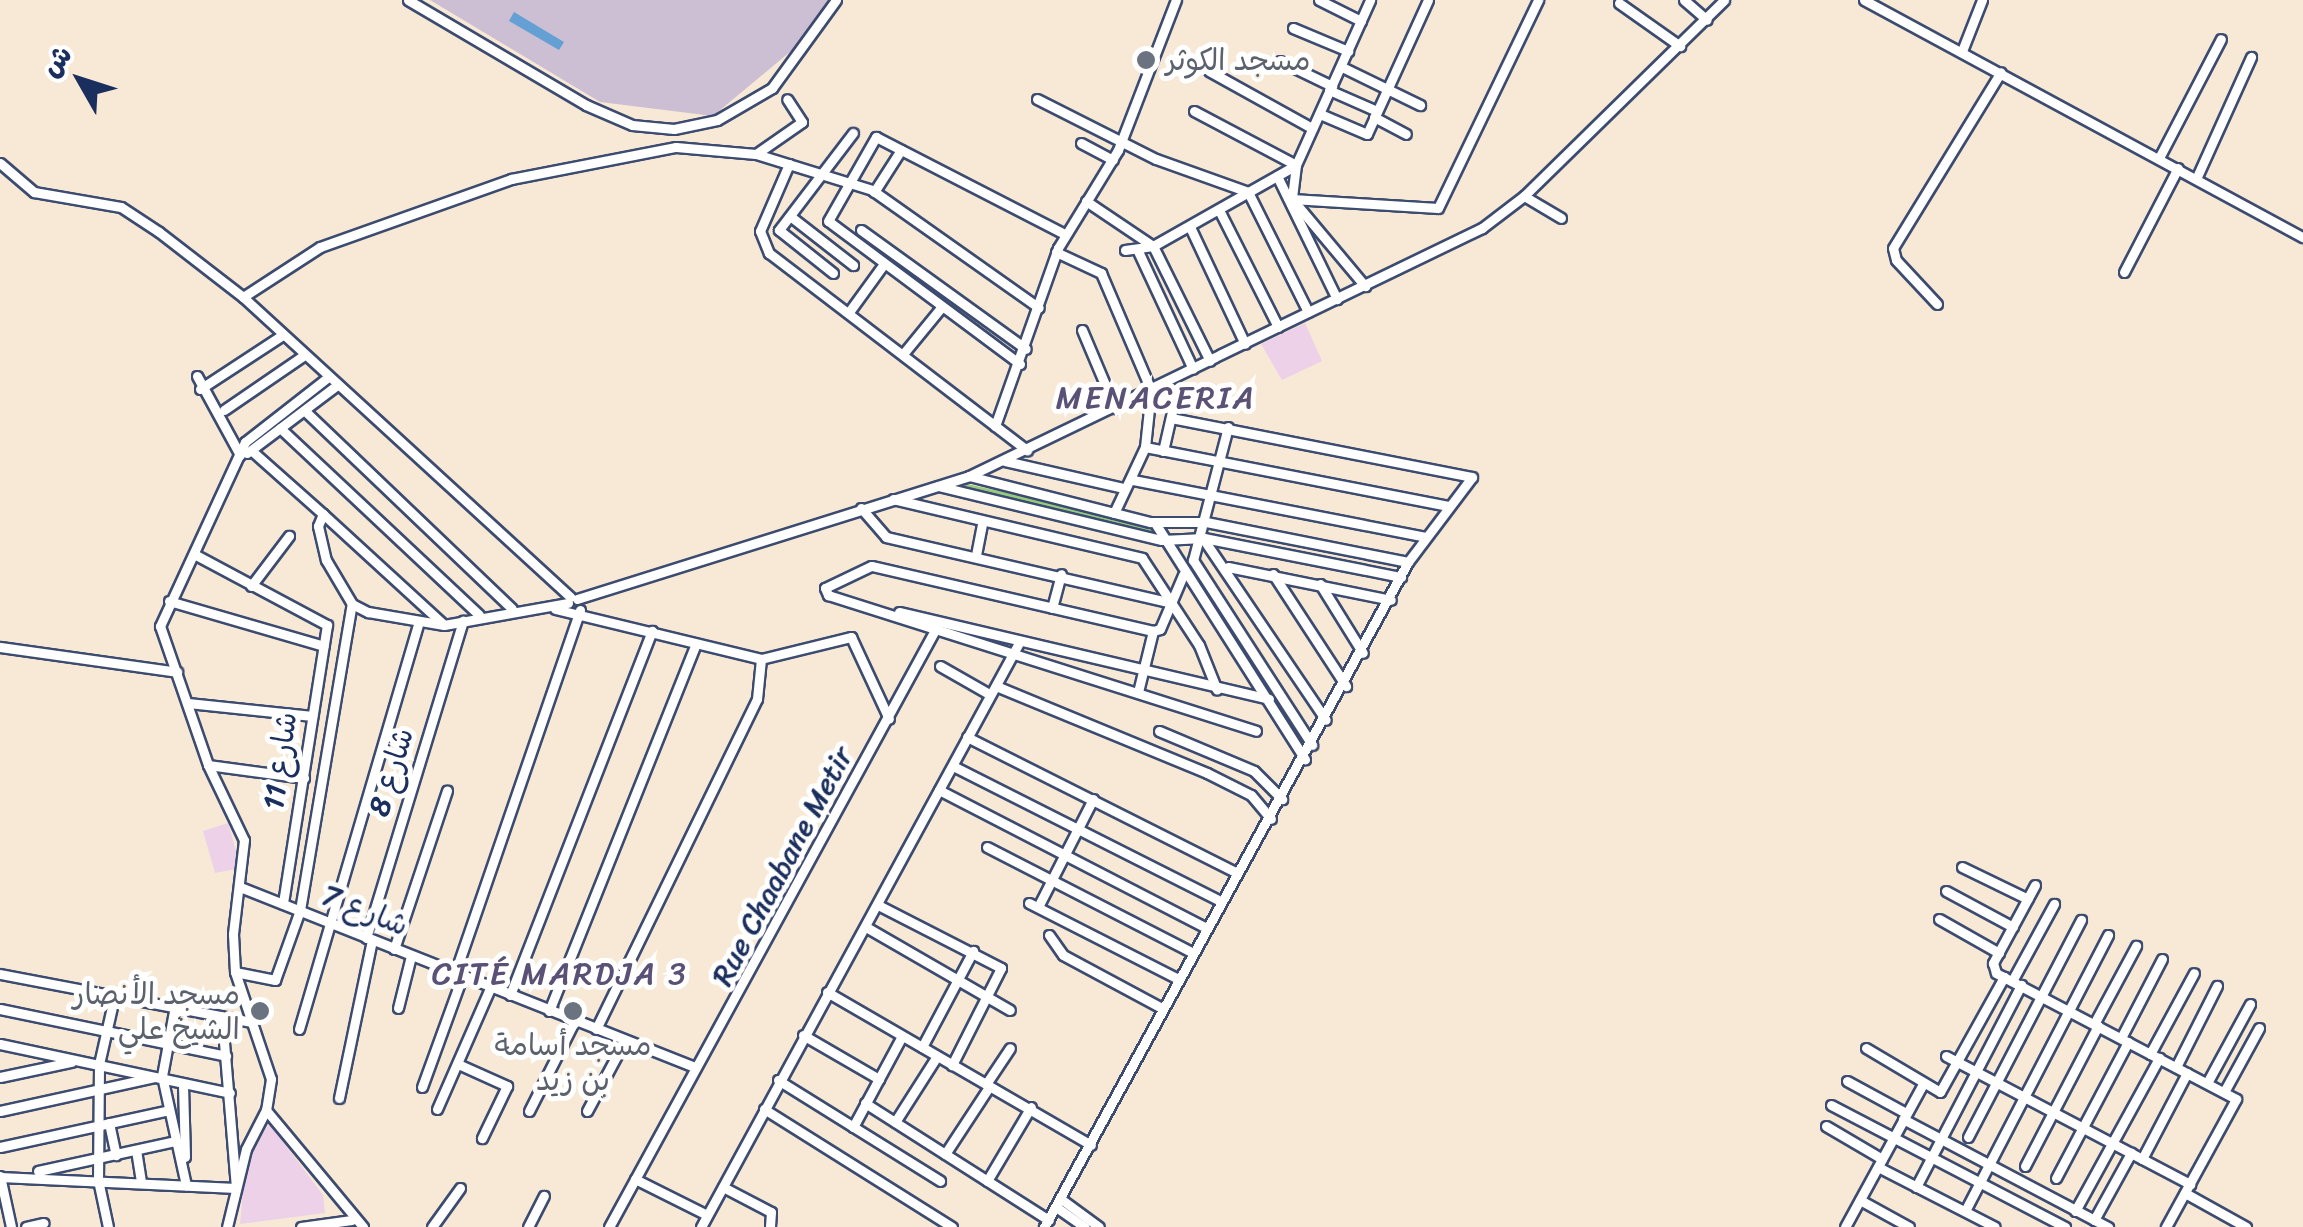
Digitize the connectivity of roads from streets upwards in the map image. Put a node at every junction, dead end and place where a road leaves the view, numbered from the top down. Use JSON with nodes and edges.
{"nodes":[{"id":1,"x":408,"y":0,"type":"edge"},
{"id":2,"x":836,"y":0,"type":"edge"},
{"id":3,"x":1176,"y":0,"type":"edge"},
{"id":4,"x":1319,"y":0,"type":"edge"},
{"id":5,"x":1370,"y":0,"type":"edge"},
{"id":6,"x":1415,"y":0,"type":"edge"},
{"id":7,"x":1538,"y":0,"type":"edge"},
{"id":8,"x":1684,"y":0,"type":"edge"},
{"id":9,"x":1724,"y":0,"type":"edge"},
{"id":10,"x":1864,"y":0,"type":"edge"},
{"id":11,"x":1982,"y":0,"type":"edge"},
{"id":12,"x":1427,"y":2,"type":"edge"},
{"id":13,"x":1619,"y":3,"type":"dead end"},
{"id":14,"x":1707,"y":20,"type":"junction"},
{"id":15,"x":1362,"y":21,"type":"junction"},
{"id":16,"x":1292,"y":28,"type":"dead end"},
{"id":17,"x":2221,"y":39,"type":"dead end"},
{"id":18,"x":1680,"y":46,"type":"junction"},
{"id":19,"x":1348,"y":51,"type":"junction"},
{"id":20,"x":1962,"y":51,"type":"junction"},
{"id":21,"x":2251,"y":57,"type":"dead end"},
{"id":22,"x":1280,"y":61,"type":"dead end"},
{"id":23,"x":1342,"y":66,"type":"junction"},
{"id":24,"x":1209,"y":72,"type":"dead end"},
{"id":25,"x":2001,"y":72,"type":"junction"},
{"id":26,"x":1389,"y":86,"type":"junction"},
{"id":27,"x":1330,"y":88,"type":"junction"},
{"id":28,"x":787,"y":99,"type":"dead end"},
{"id":29,"x":1037,"y":99,"type":"dead end"},
{"id":30,"x":1420,"y":105,"type":"dead end"},
{"id":31,"x":1194,"y":111,"type":"dead end"},
{"id":32,"x":1320,"y":114,"type":"junction"},
{"id":33,"x":1376,"y":114,"type":"junction"},
{"id":34,"x":1312,"y":128,"type":"junction"},
{"id":35,"x":853,"y":133,"type":"dead end"},
{"id":36,"x":1406,"y":134,"type":"dead end"},
{"id":37,"x":1122,"y":141,"type":"junction"},
{"id":38,"x":1081,"y":144,"type":"dead end"},
{"id":39,"x":901,"y":150,"type":"junction"},
{"id":40,"x":756,"y":154,"type":"junction"},
{"id":41,"x":2159,"y":158,"type":"junction"},
{"id":42,"x":1113,"y":160,"type":"junction"},
{"id":43,"x":0,"y":163,"type":"edge"},
{"id":44,"x":790,"y":164,"type":"junction"},
{"id":45,"x":1296,"y":165,"type":"junction"},
{"id":46,"x":2178,"y":168,"type":"junction"},
{"id":47,"x":824,"y":172,"type":"junction"},
{"id":48,"x":1277,"y":176,"type":"junction"},
{"id":49,"x":2196,"y":178,"type":"junction"},
{"id":50,"x":851,"y":181,"type":"junction"},
{"id":51,"x":874,"y":192,"type":"junction"},
{"id":52,"x":1248,"y":192,"type":"junction"},
{"id":53,"x":1524,"y":196,"type":"junction"},
{"id":54,"x":1292,"y":200,"type":"junction"},
{"id":55,"x":1086,"y":201,"type":"junction"},
{"id":56,"x":1219,"y":210,"type":"junction"},
{"id":57,"x":790,"y":216,"type":"junction"},
{"id":58,"x":1561,"y":218,"type":"dead end"},
{"id":59,"x":1190,"y":226,"type":"junction"},
{"id":60,"x":861,"y":230,"type":"dead end"},
{"id":61,"x":1065,"y":234,"type":"junction"},
{"id":62,"x":2303,"y":237,"type":"edge"},
{"id":63,"x":1153,"y":246,"type":"junction"},
{"id":64,"x":1137,"y":249,"type":"junction"},
{"id":65,"x":1125,"y":250,"type":"dead end"},
{"id":66,"x":1056,"y":252,"type":"junction"},
{"id":67,"x":883,"y":264,"type":"junction"},
{"id":68,"x":853,"y":265,"type":"dead end"},
{"id":69,"x":2124,"y":272,"type":"dead end"},
{"id":70,"x":832,"y":273,"type":"dead end"},
{"id":71,"x":1364,"y":286,"type":"junction"},
{"id":72,"x":243,"y":297,"type":"junction"},
{"id":73,"x":1337,"y":299,"type":"junction"},
{"id":74,"x":1938,"y":304,"type":"dead end"},
{"id":75,"x":1039,"y":308,"type":"junction"},
{"id":76,"x":940,"y":309,"type":"junction"},
{"id":77,"x":849,"y":312,"type":"junction"},
{"id":78,"x":1308,"y":312,"type":"junction"},
{"id":79,"x":1278,"y":327,"type":"junction"},
{"id":80,"x":1082,"y":330,"type":"dead end"},
{"id":81,"x":281,"y":336,"type":"junction"},
{"id":82,"x":1246,"y":344,"type":"junction"},
{"id":83,"x":1026,"y":349,"type":"junction"},
{"id":84,"x":902,"y":354,"type":"junction"},
{"id":85,"x":303,"y":356,"type":"junction"},
{"id":86,"x":1210,"y":361,"type":"junction"},
{"id":87,"x":1020,"y":364,"type":"junction"},
{"id":88,"x":1194,"y":369,"type":"junction"},
{"id":89,"x":197,"y":376,"type":"dead end"},
{"id":90,"x":332,"y":382,"type":"junction"},
{"id":91,"x":1166,"y":383,"type":"junction"},
{"id":92,"x":200,"y":389,"type":"junction"},
{"id":93,"x":1151,"y":390,"type":"junction"},
{"id":94,"x":1116,"y":408,"type":"junction"},
{"id":95,"x":224,"y":410,"type":"dead end"},
{"id":96,"x":305,"y":411,"type":"junction"},
{"id":97,"x":1172,"y":418,"type":"junction"},
{"id":98,"x":996,"y":426,"type":"junction"},
{"id":99,"x":280,"y":428,"type":"junction"},
{"id":100,"x":1228,"y":428,"type":"junction"},
{"id":101,"x":1145,"y":447,"type":"junction"},
{"id":102,"x":252,"y":450,"type":"junction"},
{"id":103,"x":1027,"y":450,"type":"junction"},
{"id":104,"x":1163,"y":451,"type":"junction"},
{"id":105,"x":240,"y":456,"type":"junction"},
{"id":106,"x":1004,"y":461,"type":"junction"},
{"id":107,"x":1220,"y":461,"type":"junction"},
{"id":108,"x":969,"y":476,"type":"junction"},
{"id":109,"x":1133,"y":480,"type":"junction"},
{"id":110,"x":936,"y":485,"type":"junction"},
{"id":111,"x":1124,"y":488,"type":"junction"},
{"id":112,"x":890,"y":498,"type":"junction"},
{"id":113,"x":1212,"y":498,"type":"junction"},
{"id":114,"x":1448,"y":506,"type":"junction"},
{"id":115,"x":862,"y":508,"type":"junction"},
{"id":116,"x":1114,"y":513,"type":"junction"},
{"id":117,"x":323,"y":514,"type":"junction"},
{"id":118,"x":1206,"y":522,"type":"junction"},
{"id":119,"x":982,"y":523,"type":"junction"},
{"id":120,"x":1155,"y":523,"type":"junction"},
{"id":121,"x":289,"y":536,"type":"dead end"},
{"id":122,"x":1202,"y":538,"type":"junction"},
{"id":123,"x":1425,"y":538,"type":"junction"},
{"id":124,"x":1162,"y":540,"type":"junction"},
{"id":125,"x":194,"y":554,"type":"junction"},
{"id":126,"x":976,"y":555,"type":"junction"},
{"id":127,"x":1408,"y":562,"type":"junction"},
{"id":128,"x":1228,"y":567,"type":"junction"},
{"id":129,"x":1061,"y":574,"type":"junction"},
{"id":130,"x":1273,"y":574,"type":"junction"},
{"id":131,"x":1183,"y":575,"type":"junction"},
{"id":132,"x":1400,"y":576,"type":"junction"},
{"id":133,"x":1320,"y":584,"type":"junction"},
{"id":134,"x":250,"y":586,"type":"junction"},
{"id":135,"x":1366,"y":596,"type":"junction"},
{"id":136,"x":1390,"y":600,"type":"junction"},
{"id":137,"x":168,"y":601,"type":"junction"},
{"id":138,"x":575,"y":603,"type":"junction"},
{"id":139,"x":1171,"y":603,"type":"junction"},
{"id":140,"x":352,"y":604,"type":"junction"},
{"id":141,"x":538,"y":606,"type":"junction"},
{"id":142,"x":872,"y":607,"type":"junction"},
{"id":143,"x":1052,"y":608,"type":"junction"},
{"id":144,"x":512,"y":609,"type":"junction"},
{"id":145,"x":479,"y":615,"type":"junction"},
{"id":146,"x":1382,"y":617,"type":"junction"},
{"id":147,"x":463,"y":620,"type":"junction"},
{"id":148,"x":418,"y":625,"type":"junction"},
{"id":149,"x":444,"y":625,"type":"junction"},
{"id":150,"x":935,"y":630,"type":"junction"},
{"id":151,"x":652,"y":631,"type":"junction"},
{"id":152,"x":1153,"y":632,"type":"junction"},
{"id":153,"x":1020,"y":641,"type":"junction"},
{"id":154,"x":696,"y":644,"type":"junction"},
{"id":155,"x":324,"y":646,"type":"junction"},
{"id":156,"x":0,"y":647,"type":"edge"},
{"id":157,"x":1363,"y":653,"type":"junction"},
{"id":158,"x":1012,"y":655,"type":"junction"},
{"id":159,"x":761,"y":659,"type":"junction"},
{"id":160,"x":940,"y":666,"type":"dead end"},
{"id":161,"x":1145,"y":669,"type":"junction"},
{"id":162,"x":177,"y":672,"type":"junction"},
{"id":163,"x":1346,"y":686,"type":"junction"},
{"id":164,"x":993,"y":690,"type":"junction"},
{"id":165,"x":1217,"y":690,"type":"junction"},
{"id":166,"x":1138,"y":692,"type":"junction"},
{"id":167,"x":1269,"y":699,"type":"junction"},
{"id":168,"x":188,"y":704,"type":"junction"},
{"id":169,"x":312,"y":716,"type":"junction"},
{"id":170,"x":889,"y":719,"type":"junction"},
{"id":171,"x":1326,"y":720,"type":"junction"},
{"id":172,"x":1159,"y":730,"type":"dead end"},
{"id":173,"x":1256,"y":731,"type":"dead end"},
{"id":174,"x":967,"y":737,"type":"junction"},
{"id":175,"x":1312,"y":745,"type":"junction"},
{"id":176,"x":1305,"y":759,"type":"junction"},
{"id":177,"x":208,"y":765,"type":"junction"},
{"id":178,"x":953,"y":766,"type":"junction"},
{"id":179,"x":304,"y":778,"type":"junction"},
{"id":180,"x":940,"y":790,"type":"junction"},
{"id":181,"x":447,"y":791,"type":"dead end"},
{"id":182,"x":1093,"y":799,"type":"junction"},
{"id":183,"x":1282,"y":799,"type":"junction"},
{"id":184,"x":1271,"y":819,"type":"junction"},
{"id":185,"x":1078,"y":828,"type":"junction"},
{"id":186,"x":987,"y":847,"type":"dead end"},
{"id":187,"x":1065,"y":854,"type":"junction"},
{"id":188,"x":1962,"y":867,"type":"dead end"},
{"id":189,"x":1237,"y":872,"type":"junction"},
{"id":190,"x":1052,"y":881,"type":"junction"},
{"id":191,"x":2035,"y":885,"type":"dead end"},
{"id":192,"x":240,"y":886,"type":"junction"},
{"id":193,"x":1946,"y":891,"type":"dead end"},
{"id":194,"x":2028,"y":899,"type":"junction"},
{"id":195,"x":1220,"y":902,"type":"junction"},
{"id":196,"x":283,"y":904,"type":"junction"},
{"id":197,"x":2054,"y":904,"type":"dead end"},
{"id":198,"x":880,"y":906,"type":"junction"},
{"id":199,"x":300,"y":910,"type":"junction"},
{"id":200,"x":1938,"y":919,"type":"dead end"},
{"id":201,"x":2081,"y":920,"type":"dead end"},
{"id":202,"x":331,"y":924,"type":"junction"},
{"id":203,"x":866,"y":927,"type":"junction"},
{"id":204,"x":2012,"y":927,"type":"junction"},
{"id":205,"x":1206,"y":928,"type":"junction"},
{"id":206,"x":1049,"y":935,"type":"dead end"},
{"id":207,"x":2108,"y":935,"type":"dead end"},
{"id":208,"x":369,"y":939,"type":"junction"},
{"id":209,"x":2136,"y":946,"type":"dead end"},
{"id":210,"x":394,"y":949,"type":"junction"},
{"id":211,"x":973,"y":951,"type":"junction"},
{"id":212,"x":1193,"y":953,"type":"junction"},
{"id":213,"x":1999,"y":953,"type":"junction"},
{"id":214,"x":411,"y":956,"type":"junction"},
{"id":215,"x":2162,"y":959,"type":"dead end"},
{"id":216,"x":235,"y":972,"type":"junction"},
{"id":217,"x":2194,"y":973,"type":"dead end"},
{"id":218,"x":0,"y":974,"type":"edge"},
{"id":219,"x":458,"y":975,"type":"junction"},
{"id":220,"x":1178,"y":979,"type":"junction"},
{"id":221,"x":956,"y":980,"type":"junction"},
{"id":222,"x":2012,"y":981,"type":"junction"},
{"id":223,"x":2218,"y":986,"type":"dead end"},
{"id":224,"x":490,"y":988,"type":"junction"},
{"id":225,"x":828,"y":992,"type":"junction"},
{"id":226,"x":510,"y":995,"type":"junction"},
{"id":227,"x":176,"y":996,"type":"dead end"},
{"id":228,"x":2041,"y":996,"type":"junction"},
{"id":229,"x":114,"y":998,"type":"junction"},
{"id":230,"x":987,"y":998,"type":"junction"},
{"id":231,"x":2250,"y":1004,"type":"dead end"},
{"id":232,"x":398,"y":1008,"type":"dead end"},
{"id":233,"x":1162,"y":1008,"type":"junction"},
{"id":234,"x":0,"y":1009,"type":"edge"},
{"id":235,"x":175,"y":1010,"type":"junction"},
{"id":236,"x":1010,"y":1010,"type":"dead end"},
{"id":237,"x":550,"y":1011,"type":"junction"},
{"id":238,"x":2070,"y":1012,"type":"junction"},
{"id":239,"x":222,"y":1017,"type":"junction"},
{"id":240,"x":252,"y":1022,"type":"junction"},
{"id":241,"x":574,"y":1022,"type":"junction"},
{"id":242,"x":2096,"y":1025,"type":"junction"},
{"id":243,"x":2259,"y":1028,"type":"dead end"},
{"id":244,"x":596,"y":1029,"type":"junction"},
{"id":245,"x":300,"y":1030,"type":"dead end"},
{"id":246,"x":107,"y":1032,"type":"junction"},
{"id":247,"x":803,"y":1035,"type":"junction"},
{"id":248,"x":902,"y":1036,"type":"junction"},
{"id":249,"x":2124,"y":1040,"type":"junction"},
{"id":250,"x":624,"y":1042,"type":"junction"},
{"id":251,"x":0,"y":1044,"type":"edge"},
{"id":252,"x":169,"y":1044,"type":"junction"},
{"id":253,"x":922,"y":1047,"type":"junction"},
{"id":254,"x":1010,"y":1048,"type":"dead end"},
{"id":255,"x":1866,"y":1048,"type":"dead end"},
{"id":256,"x":226,"y":1056,"type":"junction"},
{"id":257,"x":937,"y":1056,"type":"junction"},
{"id":258,"x":1946,"y":1056,"type":"dead end"},
{"id":259,"x":2154,"y":1056,"type":"junction"},
{"id":260,"x":76,"y":1061,"type":"junction"},
{"id":261,"x":1958,"y":1062,"type":"junction"},
{"id":262,"x":99,"y":1064,"type":"junction"},
{"id":263,"x":458,"y":1064,"type":"junction"},
{"id":264,"x":952,"y":1064,"type":"junction"},
{"id":265,"x":696,"y":1067,"type":"junction"},
{"id":266,"x":2176,"y":1067,"type":"junction"},
{"id":267,"x":1973,"y":1070,"type":"junction"},
{"id":268,"x":2187,"y":1072,"type":"junction"},
{"id":269,"x":162,"y":1076,"type":"junction"},
{"id":270,"x":0,"y":1077,"type":"edge"},
{"id":271,"x":879,"y":1079,"type":"junction"},
{"id":272,"x":778,"y":1080,"type":"junction"},
{"id":273,"x":1848,"y":1081,"type":"dead end"},
{"id":274,"x":1998,"y":1082,"type":"junction"},
{"id":275,"x":2208,"y":1083,"type":"junction"},
{"id":276,"x":182,"y":1085,"type":"junction"},
{"id":277,"x":422,"y":1086,"type":"dead end"},
{"id":278,"x":988,"y":1086,"type":"junction"},
{"id":279,"x":1922,"y":1086,"type":"junction"},
{"id":280,"x":99,"y":1088,"type":"junction"},
{"id":281,"x":2224,"y":1092,"type":"junction"},
{"id":282,"x":230,"y":1093,"type":"junction"},
{"id":283,"x":340,"y":1098,"type":"dead end"},
{"id":284,"x":2026,"y":1098,"type":"junction"},
{"id":285,"x":865,"y":1103,"type":"junction"},
{"id":286,"x":1832,"y":1106,"type":"dead end"},
{"id":287,"x":1031,"y":1107,"type":"junction"},
{"id":288,"x":437,"y":1109,"type":"dead end"},
{"id":289,"x":764,"y":1109,"type":"junction"},
{"id":290,"x":169,"y":1110,"type":"junction"},
{"id":291,"x":266,"y":1110,"type":"junction"},
{"id":292,"x":0,"y":1111,"type":"edge"},
{"id":293,"x":530,"y":1111,"type":"dead end"},
{"id":294,"x":587,"y":1111,"type":"dead end"},
{"id":295,"x":2054,"y":1113,"type":"junction"},
{"id":296,"x":1905,"y":1116,"type":"junction"},
{"id":297,"x":895,"y":1122,"type":"junction"},
{"id":298,"x":105,"y":1124,"type":"junction"},
{"id":299,"x":1826,"y":1126,"type":"dead end"},
{"id":300,"x":853,"y":1128,"type":"junction"},
{"id":301,"x":2082,"y":1128,"type":"junction"},
{"id":302,"x":230,"y":1134,"type":"junction"},
{"id":303,"x":1894,"y":1137,"type":"junction"},
{"id":304,"x":1968,"y":1137,"type":"dead end"},
{"id":305,"x":482,"y":1138,"type":"dead end"},
{"id":306,"x":1940,"y":1138,"type":"junction"},
{"id":307,"x":176,"y":1141,"type":"junction"},
{"id":308,"x":2113,"y":1144,"type":"junction"},
{"id":309,"x":1092,"y":1145,"type":"junction"},
{"id":310,"x":0,"y":1147,"type":"edge"},
{"id":311,"x":246,"y":1149,"type":"junction"},
{"id":312,"x":136,"y":1150,"type":"junction"},
{"id":313,"x":946,"y":1154,"type":"junction"},
{"id":314,"x":2131,"y":1154,"type":"junction"},
{"id":315,"x":116,"y":1155,"type":"junction"},
{"id":316,"x":1930,"y":1156,"type":"junction"},
{"id":317,"x":104,"y":1158,"type":"junction"},
{"id":318,"x":2142,"y":1159,"type":"junction"},
{"id":319,"x":1880,"y":1163,"type":"junction"},
{"id":320,"x":1990,"y":1165,"type":"junction"},
{"id":321,"x":2025,"y":1166,"type":"dead end"},
{"id":322,"x":27,"y":1174,"type":"junction"},
{"id":323,"x":2056,"y":1178,"type":"dead end"},
{"id":324,"x":98,"y":1180,"type":"junction"},
{"id":325,"x":635,"y":1180,"type":"junction"},
{"id":326,"x":940,"y":1181,"type":"dead end"},
{"id":327,"x":987,"y":1181,"type":"junction"},
{"id":328,"x":1,"y":1182,"type":"edge"},
{"id":329,"x":141,"y":1182,"type":"junction"},
{"id":330,"x":1979,"y":1182,"type":"junction"},
{"id":331,"x":186,"y":1184,"type":"junction"},
{"id":332,"x":723,"y":1187,"type":"junction"},
{"id":333,"x":1916,"y":1187,"type":"junction"},
{"id":334,"x":236,"y":1188,"type":"junction"},
{"id":335,"x":460,"y":1188,"type":"dead end"},
{"id":336,"x":2187,"y":1189,"type":"junction"},
{"id":337,"x":544,"y":1196,"type":"dead end"},
{"id":338,"x":1860,"y":1200,"type":"junction"},
{"id":339,"x":1058,"y":1203,"type":"junction"},
{"id":340,"x":1965,"y":1211,"type":"junction"},
{"id":341,"x":2076,"y":1211,"type":"junction"},
{"id":342,"x":707,"y":1215,"type":"junction"},
{"id":343,"x":352,"y":1220,"type":"junction"},
{"id":344,"x":2094,"y":1220,"type":"junction"},
{"id":345,"x":44,"y":1223,"type":"dead end"},
{"id":346,"x":1046,"y":1224,"type":"edge"},
{"id":347,"x":2168,"y":1224,"type":"edge"},
{"id":348,"x":11,"y":1227,"type":"edge"},
{"id":349,"x":26,"y":1227,"type":"edge"},
{"id":350,"x":108,"y":1227,"type":"edge"},
{"id":351,"x":226,"y":1227,"type":"edge"},
{"id":352,"x":301,"y":1227,"type":"edge"},
{"id":353,"x":363,"y":1227,"type":"edge"},
{"id":354,"x":432,"y":1227,"type":"edge"},
{"id":355,"x":528,"y":1227,"type":"edge"},
{"id":356,"x":609,"y":1227,"type":"edge"},
{"id":357,"x":701,"y":1227,"type":"edge"},
{"id":358,"x":770,"y":1227,"type":"edge"},
{"id":359,"x":952,"y":1227,"type":"edge"},
{"id":360,"x":1085,"y":1227,"type":"edge"},
{"id":361,"x":1099,"y":1227,"type":"edge"},
{"id":362,"x":1845,"y":1227,"type":"edge"},
{"id":363,"x":1909,"y":1227,"type":"edge"},
{"id":364,"x":1995,"y":1227,"type":"edge"},
{"id":365,"x":2065,"y":1227,"type":"edge"},
{"id":366,"x":2108,"y":1227,"type":"edge"},
{"id":367,"x":2180,"y":1227,"type":"edge"},
{"id":368,"x":2246,"y":1227,"type":"edge"}],
"edges":[{"from":1,"to":2,"type":"street"},
{"from":3,"to":37,"type":"street"},
{"from":4,"to":15,"type":"street"},
{"from":5,"to":15,"type":"street"},
{"from":6,"to":12,"type":"street"},
{"from":7,"to":54,"type":"street"},
{"from":8,"to":14,"type":"street"},
{"from":9,"to":14,"type":"street"},
{"from":10,"to":20,"type":"street"},
{"from":11,"to":20,"type":"street"},
{"from":12,"to":26,"type":"street"},
{"from":13,"to":18,"type":"street"},
{"from":14,"to":18,"type":"street"},
{"from":15,"to":19,"type":"street"},
{"from":16,"to":19,"type":"street"},
{"from":17,"to":41,"type":"street"},
{"from":18,"to":53,"type":"street"},
{"from":19,"to":23,"type":"street"},
{"from":20,"to":25,"type":"street"},
{"from":21,"to":49,"type":"street"},
{"from":22,"to":27,"type":"street"},
{"from":23,"to":26,"type":"street"},
{"from":23,"to":27,"type":"street"},
{"from":24,"to":34,"type":"street"},
{"from":25,"to":41,"type":"street"},
{"from":25,"to":74,"type":"street"},
{"from":26,"to":30,"type":"street"},
{"from":26,"to":33,"type":"street"},
{"from":27,"to":32,"type":"street"},
{"from":27,"to":33,"type":"street"},
{"from":28,"to":40,"type":"street"},
{"from":29,"to":37,"type":"street"},
{"from":31,"to":45,"type":"street"},
{"from":32,"to":33,"type":"street"},
{"from":32,"to":34,"type":"street"},
{"from":33,"to":36,"type":"street"},
{"from":34,"to":45,"type":"street"},
{"from":35,"to":47,"type":"street"},
{"from":37,"to":42,"type":"street"},
{"from":37,"to":52,"type":"street"},
{"from":38,"to":42,"type":"street"},
{"from":39,"to":50,"type":"street"},
{"from":39,"to":51,"type":"street"},
{"from":39,"to":61,"type":"street"},
{"from":40,"to":44,"type":"street"},
{"from":40,"to":72,"type":"street"},
{"from":41,"to":46,"type":"street"},
{"from":42,"to":55,"type":"street"},
{"from":43,"to":72,"type":"street"},
{"from":44,"to":47,"type":"street"},
{"from":44,"to":77,"type":"street"},
{"from":45,"to":48,"type":"street"},
{"from":45,"to":54,"type":"street"},
{"from":46,"to":49,"type":"street"},
{"from":46,"to":69,"type":"street"},
{"from":47,"to":50,"type":"street"},
{"from":47,"to":57,"type":"street"},
{"from":48,"to":52,"type":"street"},
{"from":48,"to":73,"type":"street"},
{"from":49,"to":62,"type":"street"},
{"from":50,"to":51,"type":"street"},
{"from":50,"to":67,"type":"street"},
{"from":51,"to":75,"type":"street"},
{"from":52,"to":56,"type":"street"},
{"from":52,"to":78,"type":"street"},
{"from":53,"to":58,"type":"street"},
{"from":53,"to":71,"type":"street"},
{"from":54,"to":71,"type":"street"},
{"from":55,"to":61,"type":"street"},
{"from":55,"to":63,"type":"street"},
{"from":56,"to":59,"type":"street"},
{"from":56,"to":79,"type":"street"},
{"from":57,"to":68,"type":"street"},
{"from":57,"to":70,"type":"street"},
{"from":59,"to":63,"type":"street"},
{"from":59,"to":82,"type":"street"},
{"from":60,"to":83,"type":"street"},
{"from":61,"to":66,"type":"street"},
{"from":63,"to":64,"type":"street"},
{"from":63,"to":86,"type":"street"},
{"from":64,"to":65,"type":"street"},
{"from":64,"to":88,"type":"street"},
{"from":66,"to":75,"type":"street"},
{"from":66,"to":93,"type":"street"},
{"from":67,"to":76,"type":"street"},
{"from":67,"to":77,"type":"street"},
{"from":71,"to":73,"type":"street"},
{"from":72,"to":81,"type":"street"},
{"from":73,"to":78,"type":"street"},
{"from":75,"to":83,"type":"street"},
{"from":76,"to":84,"type":"street"},
{"from":76,"to":87,"type":"street"},
{"from":77,"to":84,"type":"street"},
{"from":78,"to":79,"type":"street"},
{"from":79,"to":82,"type":"street"},
{"from":80,"to":94,"type":"street"},
{"from":81,"to":85,"type":"street"},
{"from":81,"to":92,"type":"street"},
{"from":82,"to":86,"type":"street"},
{"from":83,"to":87,"type":"street"},
{"from":84,"to":98,"type":"street"},
{"from":85,"to":90,"type":"street"},
{"from":85,"to":95,"type":"street"},
{"from":86,"to":88,"type":"street"},
{"from":87,"to":98,"type":"street"},
{"from":88,"to":91,"type":"street"},
{"from":89,"to":92,"type":"street"},
{"from":90,"to":96,"type":"street"},
{"from":90,"to":105,"type":"street"},
{"from":90,"to":138,"type":"street"},
{"from":91,"to":93,"type":"street"},
{"from":91,"to":97,"type":"street"},
{"from":92,"to":105,"type":"street"},
{"from":93,"to":94,"type":"street"},
{"from":93,"to":101,"type":"street"},
{"from":94,"to":103,"type":"street"},
{"from":96,"to":99,"type":"street"},
{"from":96,"to":144,"type":"street"},
{"from":97,"to":100,"type":"street"},
{"from":97,"to":104,"type":"street"},
{"from":98,"to":103,"type":"street"},
{"from":99,"to":102,"type":"street"},
{"from":99,"to":145,"type":"street"},
{"from":100,"to":107,"type":"street"},
{"from":100,"to":114,"type":"street"},
{"from":101,"to":104,"type":"street"},
{"from":101,"to":109,"type":"street"},
{"from":102,"to":105,"type":"street"},
{"from":102,"to":117,"type":"street"},
{"from":103,"to":106,"type":"street"},
{"from":104,"to":107,"type":"street"},
{"from":105,"to":125,"type":"street"},
{"from":106,"to":108,"type":"street"},
{"from":106,"to":111,"type":"street"},
{"from":107,"to":113,"type":"street"},
{"from":107,"to":114,"type":"street"},
{"from":108,"to":110,"type":"street"},
{"from":108,"to":116,"type":"street"},
{"from":109,"to":111,"type":"street"},
{"from":109,"to":113,"type":"street"},
{"from":110,"to":112,"type":"street"},
{"from":110,"to":124,"type":"street"},
{"from":111,"to":116,"type":"street"},
{"from":112,"to":115,"type":"street"},
{"from":112,"to":119,"type":"street"},
{"from":113,"to":118,"type":"street"},
{"from":113,"to":123,"type":"street"},
{"from":114,"to":123,"type":"street"},
{"from":115,"to":126,"type":"street"},
{"from":115,"to":138,"type":"street"},
{"from":116,"to":120,"type":"street"},
{"from":117,"to":140,"type":"street"},
{"from":117,"to":149,"type":"street"},
{"from":118,"to":120,"type":"street"},
{"from":118,"to":122,"type":"street"},
{"from":118,"to":127,"type":"street"},
{"from":119,"to":126,"type":"street"},
{"from":119,"to":139,"type":"street"},
{"from":120,"to":124,"type":"street"},
{"from":121,"to":134,"type":"street"},
{"from":122,"to":124,"type":"street"},
{"from":122,"to":128,"type":"street"},
{"from":122,"to":132,"type":"street"},
{"from":122,"to":175,"type":"street"},
{"from":123,"to":127,"type":"street"},
{"from":124,"to":131,"type":"street"},
{"from":125,"to":134,"type":"street"},
{"from":125,"to":137,"type":"street"},
{"from":126,"to":129,"type":"street"},
{"from":127,"to":132,"type":"street"},
{"from":128,"to":130,"type":"street"},
{"from":128,"to":171,"type":"street"},
{"from":129,"to":139,"type":"street"},
{"from":129,"to":143,"type":"street"},
{"from":130,"to":133,"type":"street"},
{"from":130,"to":163,"type":"street"},
{"from":131,"to":139,"type":"street"},
{"from":131,"to":167,"type":"street"},
{"from":132,"to":136,"type":"street"},
{"from":133,"to":135,"type":"street"},
{"from":133,"to":157,"type":"street"},
{"from":134,"to":155,"type":"street","name":"شارع 11"},
{"from":135,"to":136,"type":"street"},
{"from":135,"to":146,"type":"street"},
{"from":136,"to":146,"type":"street"},
{"from":137,"to":155,"type":"street"},
{"from":137,"to":162,"type":"street"},
{"from":138,"to":141,"type":"street"},
{"from":138,"to":141,"type":"street"},
{"from":138,"to":151,"type":"street"},
{"from":138,"to":219,"type":"street"},
{"from":139,"to":152,"type":"street"},
{"from":139,"to":165,"type":"street"},
{"from":140,"to":148,"type":"street"},
{"from":140,"to":199,"type":"street"},
{"from":141,"to":144,"type":"street"},
{"from":142,"to":143,"type":"street"},
{"from":142,"to":150,"type":"street"},
{"from":142,"to":153,"type":"street"},
{"from":143,"to":152,"type":"street"},
{"from":144,"to":145,"type":"street"},
{"from":145,"to":147,"type":"street"},
{"from":146,"to":157,"type":"street"},
{"from":147,"to":149,"type":"street"},
{"from":147,"to":208,"type":"street","name":"شارع 8"},
{"from":148,"to":149,"type":"street"},
{"from":148,"to":202,"type":"street"},
{"from":150,"to":158,"type":"street"},
{"from":150,"to":170,"type":"street","name":"Rue Chaabane Metir"},
{"from":151,"to":154,"type":"street"},
{"from":151,"to":226,"type":"street"},
{"from":152,"to":161,"type":"street"},
{"from":153,"to":158,"type":"street"},
{"from":153,"to":161,"type":"street"},
{"from":154,"to":159,"type":"street"},
{"from":154,"to":237,"type":"street"},
{"from":155,"to":169,"type":"street","name":"شارع 11"},
{"from":156,"to":162,"type":"street"},
{"from":157,"to":163,"type":"street"},
{"from":158,"to":164,"type":"street"},
{"from":158,"to":166,"type":"street"},
{"from":159,"to":170,"type":"street"},
{"from":159,"to":244,"type":"street"},
{"from":160,"to":164,"type":"street"},
{"from":161,"to":165,"type":"street"},
{"from":161,"to":166,"type":"street"},
{"from":162,"to":168,"type":"street"},
{"from":163,"to":171,"type":"street"},
{"from":164,"to":174,"type":"street"},
{"from":164,"to":184,"type":"street"},
{"from":165,"to":167,"type":"street"},
{"from":166,"to":173,"type":"street"},
{"from":167,"to":176,"type":"street"},
{"from":168,"to":169,"type":"street"},
{"from":168,"to":177,"type":"street"},
{"from":169,"to":179,"type":"street","name":"شارع 11"},
{"from":170,"to":265,"type":"street","name":"Rue Chaabane Metir"},
{"from":171,"to":175,"type":"street"},
{"from":172,"to":183,"type":"street"},
{"from":174,"to":178,"type":"street"},
{"from":174,"to":182,"type":"street"},
{"from":175,"to":176,"type":"street"},
{"from":176,"to":183,"type":"street"},
{"from":177,"to":179,"type":"street"},
{"from":177,"to":192,"type":"street"},
{"from":178,"to":180,"type":"street"},
{"from":178,"to":185,"type":"street"},
{"from":179,"to":196,"type":"street","name":"شارع 11"},
{"from":180,"to":187,"type":"street"},
{"from":180,"to":198,"type":"street"},
{"from":181,"to":210,"type":"street"},
{"from":182,"to":185,"type":"street"},
{"from":182,"to":189,"type":"street"},
{"from":183,"to":184,"type":"street"},
{"from":184,"to":189,"type":"street"},
{"from":185,"to":187,"type":"street"},
{"from":185,"to":195,"type":"street"},
{"from":186,"to":190,"type":"street"},
{"from":187,"to":190,"type":"street"},
{"from":187,"to":205,"type":"street"},
{"from":188,"to":194,"type":"street"},
{"from":189,"to":195,"type":"street"},
{"from":190,"to":212,"type":"street"},
{"from":190,"to":220,"type":"street"},
{"from":191,"to":194,"type":"street"},
{"from":192,"to":196,"type":"street","name":"شارع 7"},
{"from":192,"to":216,"type":"street"},
{"from":193,"to":204,"type":"street"},
{"from":194,"to":204,"type":"street"},
{"from":195,"to":205,"type":"street"},
{"from":196,"to":199,"type":"street","name":"شارع 7"},
{"from":197,"to":222,"type":"street"},
{"from":198,"to":203,"type":"street"},
{"from":198,"to":211,"type":"street"},
{"from":199,"to":202,"type":"street","name":"شارع 7"},
{"from":199,"to":216,"type":"street"},
{"from":200,"to":213,"type":"street"},
{"from":201,"to":228,"type":"street"},
{"from":202,"to":208,"type":"street","name":"شارع 7"},
{"from":202,"to":245,"type":"street"},
{"from":203,"to":221,"type":"street"},
{"from":203,"to":225,"type":"street"},
{"from":204,"to":213,"type":"street"},
{"from":205,"to":212,"type":"street"},
{"from":206,"to":233,"type":"street"},
{"from":207,"to":238,"type":"street"},
{"from":208,"to":210,"type":"street","name":"شارع 7"},
{"from":208,"to":283,"type":"street","name":"شارع 8"},
{"from":209,"to":242,"type":"street"},
{"from":210,"to":214,"type":"street","name":"شارع 7"},
{"from":211,"to":221,"type":"street"},
{"from":211,"to":230,"type":"street"},
{"from":212,"to":220,"type":"street"},
{"from":213,"to":222,"type":"street"},
{"from":214,"to":219,"type":"street","name":"شارع 7"},
{"from":214,"to":232,"type":"street"},
{"from":215,"to":249,"type":"street"},
{"from":216,"to":240,"type":"street"},
{"from":217,"to":259,"type":"street"},
{"from":218,"to":229,"type":"street"},
{"from":219,"to":224,"type":"street","name":"شارع 7"},
{"from":219,"to":277,"type":"street"},
{"from":220,"to":233,"type":"street"},
{"from":221,"to":230,"type":"street"},
{"from":221,"to":253,"type":"street"},
{"from":222,"to":228,"type":"street"},
{"from":222,"to":261,"type":"street"},
{"from":222,"to":267,"type":"street"},
{"from":223,"to":266,"type":"street"},
{"from":224,"to":226,"type":"street","name":"شارع 7"},
{"from":224,"to":263,"type":"street"},
{"from":225,"to":247,"type":"street"},
{"from":225,"to":248,"type":"street"},
{"from":226,"to":237,"type":"street","name":"شارع 7"},
{"from":227,"to":235,"type":"street"},
{"from":228,"to":238,"type":"street"},
{"from":228,"to":274,"type":"street"},
{"from":229,"to":235,"type":"street"},
{"from":229,"to":246,"type":"street"},
{"from":230,"to":236,"type":"street"},
{"from":230,"to":264,"type":"street"},
{"from":231,"to":275,"type":"street"},
{"from":233,"to":309,"type":"street"},
{"from":234,"to":246,"type":"street"},
{"from":235,"to":239,"type":"street"},
{"from":235,"to":252,"type":"street"},
{"from":237,"to":241,"type":"street","name":"شارع 7"},
{"from":238,"to":242,"type":"street"},
{"from":238,"to":284,"type":"street"},
{"from":239,"to":240,"type":"street"},
{"from":239,"to":256,"type":"street"},
{"from":240,"to":291,"type":"street"},
{"from":241,"to":244,"type":"street","name":"شارع 7"},
{"from":241,"to":293,"type":"street"},
{"from":242,"to":249,"type":"street"},
{"from":242,"to":295,"type":"street"},
{"from":243,"to":281,"type":"street"},
{"from":244,"to":250,"type":"street","name":"شارع 7"},
{"from":246,"to":252,"type":"street"},
{"from":246,"to":262,"type":"street"},
{"from":247,"to":271,"type":"street"},
{"from":247,"to":272,"type":"street"},
{"from":248,"to":253,"type":"street"},
{"from":248,"to":271,"type":"street"},
{"from":249,"to":259,"type":"street"},
{"from":249,"to":301,"type":"street"},
{"from":250,"to":265,"type":"street","name":"شارع 7"},
{"from":250,"to":294,"type":"street"},
{"from":251,"to":260,"type":"street"},
{"from":252,"to":256,"type":"street"},
{"from":252,"to":269,"type":"street"},
{"from":253,"to":257,"type":"street"},
{"from":254,"to":278,"type":"street"},
{"from":255,"to":279,"type":"street"},
{"from":256,"to":282,"type":"street"},
{"from":257,"to":264,"type":"street"},
{"from":257,"to":297,"type":"street"},
{"from":258,"to":261,"type":"street"},
{"from":259,"to":266,"type":"street"},
{"from":259,"to":308,"type":"street"},
{"from":260,"to":262,"type":"street"},
{"from":260,"to":270,"type":"street"},
{"from":261,"to":267,"type":"street"},
{"from":261,"to":279,"type":"street"},
{"from":262,"to":269,"type":"street"},
{"from":262,"to":280,"type":"street"},
{"from":263,"to":288,"type":"street"},
{"from":263,"to":305,"type":"street"},
{"from":264,"to":278,"type":"street"},
{"from":265,"to":325,"type":"street","name":"Rue Chaabane Metir"},
{"from":266,"to":268,"type":"street"},
{"from":267,"to":274,"type":"street"},
{"from":267,"to":306,"type":"street"},
{"from":268,"to":275,"type":"street"},
{"from":268,"to":318,"type":"street"},
{"from":269,"to":276,"type":"street"},
{"from":269,"to":280,"type":"street"},
{"from":269,"to":290,"type":"street"},
{"from":271,"to":285,"type":"street"},
{"from":272,"to":289,"type":"street"},
{"from":272,"to":300,"type":"street"},
{"from":273,"to":296,"type":"street"},
{"from":274,"to":284,"type":"street"},
{"from":274,"to":304,"type":"street"},
{"from":275,"to":281,"type":"street"},
{"from":276,"to":282,"type":"street"},
{"from":276,"to":331,"type":"street"},
{"from":278,"to":287,"type":"street"},
{"from":278,"to":313,"type":"street"},
{"from":279,"to":296,"type":"street"},
{"from":280,"to":292,"type":"street"},
{"from":280,"to":298,"type":"street"},
{"from":281,"to":336,"type":"street"},
{"from":282,"to":302,"type":"street"},
{"from":284,"to":295,"type":"street"},
{"from":284,"to":320,"type":"street"},
{"from":285,"to":297,"type":"street"},
{"from":285,"to":300,"type":"street"},
{"from":286,"to":303,"type":"street"},
{"from":287,"to":309,"type":"street"},
{"from":287,"to":327,"type":"street"},
{"from":289,"to":332,"type":"street"},
{"from":289,"to":359,"type":"street"},
{"from":290,"to":298,"type":"street"},
{"from":290,"to":307,"type":"street"},
{"from":291,"to":311,"type":"street"},
{"from":291,"to":343,"type":"street"},
{"from":295,"to":301,"type":"street"},
{"from":295,"to":321,"type":"street"},
{"from":296,"to":303,"type":"street"},
{"from":296,"to":306,"type":"street"},
{"from":297,"to":313,"type":"street"},
{"from":298,"to":310,"type":"street"},
{"from":298,"to":315,"type":"street"},
{"from":298,"to":317,"type":"street"},
{"from":299,"to":319,"type":"street"},
{"from":300,"to":326,"type":"street"},
{"from":301,"to":308,"type":"street"},
{"from":301,"to":323,"type":"street"},
{"from":302,"to":311,"type":"street"},
{"from":302,"to":334,"type":"street"},
{"from":303,"to":316,"type":"street"},
{"from":303,"to":319,"type":"street"},
{"from":306,"to":316,"type":"street"},
{"from":306,"to":320,"type":"street"},
{"from":307,"to":312,"type":"street"},
{"from":307,"to":331,"type":"street"},
{"from":308,"to":314,"type":"street"},
{"from":308,"to":341,"type":"street"},
{"from":309,"to":339,"type":"street"},
{"from":311,"to":334,"type":"street"},
{"from":312,"to":315,"type":"street"},
{"from":312,"to":329,"type":"street"},
{"from":313,"to":327,"type":"street"},
{"from":314,"to":318,"type":"street"},
{"from":314,"to":344,"type":"street"},
{"from":315,"to":317,"type":"street"},
{"from":316,"to":330,"type":"street"},
{"from":316,"to":333,"type":"street"},
{"from":317,"to":322,"type":"street"},
{"from":317,"to":324,"type":"street"},
{"from":318,"to":336,"type":"street"},
{"from":319,"to":333,"type":"street"},
{"from":319,"to":338,"type":"street"},
{"from":320,"to":330,"type":"street"},
{"from":320,"to":341,"type":"street"},
{"from":322,"to":324,"type":"street"},
{"from":322,"to":328,"type":"street"},
{"from":324,"to":329,"type":"street"},
{"from":324,"to":350,"type":"street"},
{"from":325,"to":342,"type":"street"},
{"from":325,"to":356,"type":"street","name":"Rue Chaabane Metir"},
{"from":327,"to":346,"type":"street"},
{"from":328,"to":348,"type":"street"},
{"from":329,"to":331,"type":"street"},
{"from":330,"to":340,"type":"street"},
{"from":330,"to":365,"type":"street"},
{"from":331,"to":334,"type":"street"},
{"from":332,"to":342,"type":"street"},
{"from":332,"to":358,"type":"street"},
{"from":333,"to":340,"type":"street"},
{"from":334,"to":351,"type":"street"},
{"from":335,"to":354,"type":"street"},
{"from":336,"to":347,"type":"street"},
{"from":336,"to":368,"type":"street"},
{"from":337,"to":355,"type":"street"},
{"from":338,"to":362,"type":"street"},
{"from":338,"to":363,"type":"street"},
{"from":339,"to":346,"type":"street"},
{"from":339,"to":360,"type":"street"},
{"from":339,"to":361,"type":"street"},
{"from":340,"to":364,"type":"street"},
{"from":341,"to":344,"type":"street"},
{"from":342,"to":357,"type":"street"},
{"from":343,"to":352,"type":"street"},
{"from":343,"to":353,"type":"street"},
{"from":344,"to":366,"type":"street"},
{"from":345,"to":349,"type":"street"},
{"from":347,"to":367,"type":"street"}]}
